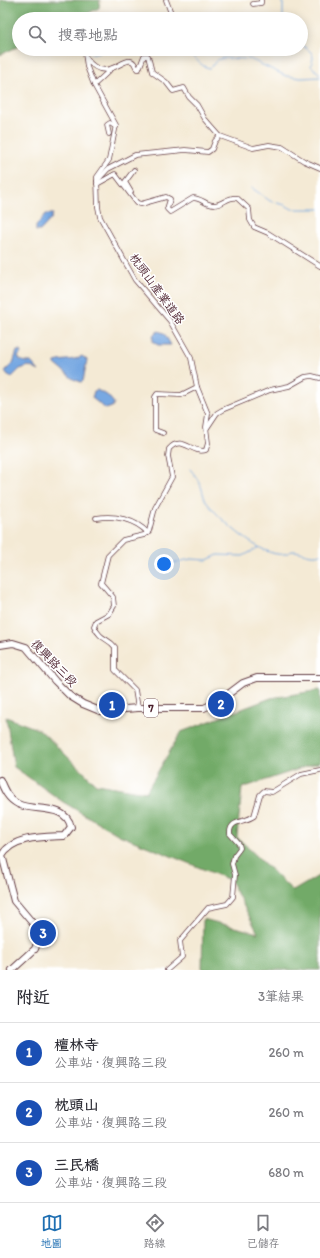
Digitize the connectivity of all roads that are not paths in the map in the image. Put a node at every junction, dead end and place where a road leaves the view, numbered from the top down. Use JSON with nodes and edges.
{"nodes":[{"id":1,"x":166,"y":0,"type":"edge"},
{"id":2,"x":261,"y":0,"type":"edge"},
{"id":3,"x":253,"y":4,"type":"dead end"},
{"id":4,"x":171,"y":12,"type":"edge"},
{"id":5,"x":85,"y":57,"type":"joint"},
{"id":6,"x":109,"y":71,"type":"junction"},
{"id":7,"x":94,"y":85,"type":"junction"},
{"id":8,"x":116,"y":127,"type":"junction"},
{"id":9,"x":110,"y":134,"type":"dead end"},
{"id":10,"x":220,"y":136,"type":"junction"},
{"id":11,"x":320,"y":168,"type":"edge"},
{"id":12,"x":134,"y":170,"type":"dead end"},
{"id":13,"x":97,"y":183,"type":"junction"},
{"id":14,"x":132,"y":195,"type":"junction"},
{"id":15,"x":320,"y":266,"type":"edge"},
{"id":16,"x":320,"y":378,"type":"edge"},
{"id":17,"x":197,"y":387,"type":"junction"},
{"id":18,"x":206,"y":428,"type":"junction"},
{"id":19,"x":163,"y":433,"type":"dead end"},
{"id":20,"x":96,"y":518,"type":"dead end"},
{"id":21,"x":148,"y":533,"type":"junction"},
{"id":22,"x":0,"y":645,"type":"edge"},
{"id":23,"x":320,"y":678,"type":"edge"},
{"id":24,"x":138,"y":708,"type":"junction"},
{"id":25,"x":320,"y":770,"type":"edge"},
{"id":26,"x":0,"y":780,"type":"edge"},
{"id":27,"x":12,"y":970,"type":"edge"},
{"id":28,"x":167,"y":970,"type":"edge"}],
"edges":[{"from":1,"to":4,"type":"street"},
{"from":2,"to":3,"type":"street"},
{"from":5,"to":6,"type":"street"},
{"from":5,"to":7,"type":"street"},
{"from":6,"to":7,"type":"street"},
{"from":6,"to":10,"type":"street"},
{"from":7,"to":8,"type":"street"},
{"from":8,"to":9,"type":"street"},
{"from":8,"to":13,"type":"street"},
{"from":10,"to":11,"type":"street"},
{"from":10,"to":13,"type":"street"},
{"from":12,"to":14,"type":"street"},
{"from":13,"to":14,"type":"street"},
{"from":13,"to":17,"type":"street","name":"枕頭山產業道路"},
{"from":14,"to":15,"type":"street"},
{"from":16,"to":18,"type":"street"},
{"from":17,"to":18,"type":"street","name":"枕頭山產業道路"},
{"from":17,"to":19,"type":"street"},
{"from":18,"to":21,"type":"street","name":"枕頭山產業道路"},
{"from":20,"to":21,"type":"street"},
{"from":21,"to":24,"type":"street"},
{"from":22,"to":24,"type":"main road","name":"復興路三段","number":"7"},
{"from":23,"to":24,"type":"main road","name":"復興路三段","number":"7"},
{"from":25,"to":28,"type":"street"},
{"from":26,"to":27,"type":"main road"}]}
